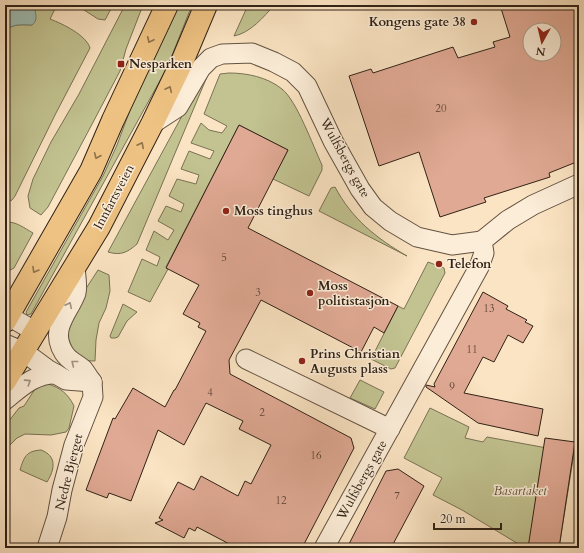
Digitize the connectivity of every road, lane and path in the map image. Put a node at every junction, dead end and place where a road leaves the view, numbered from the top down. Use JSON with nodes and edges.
{"nodes":[{"id":1,"x":167,"y":5,"type":"edge"},
{"id":2,"x":206,"y":5,"type":"edge"},
{"id":3,"x":152,"y":124,"type":"junction"},
{"id":4,"x":579,"y":184,"type":"edge"},
{"id":5,"x":482,"y":241,"type":"junction"},
{"id":6,"x":75,"y":265,"type":"junction"},
{"id":7,"x":6,"y":317,"type":"edge"},
{"id":8,"x":36,"y":332,"type":"junction"},
{"id":9,"x":14,"y":348,"type":"edge"},
{"id":10,"x":246,"y":359,"type":"dead end"},
{"id":11,"x":56,"y":374,"type":"junction"},
{"id":12,"x":5,"y":381,"type":"edge"},
{"id":13,"x":92,"y":390,"type":"junction"},
{"id":14,"x":5,"y":400,"type":"edge"},
{"id":15,"x":390,"y":429,"type":"junction"},
{"id":16,"x":47,"y":548,"type":"edge"},
{"id":17,"x":324,"y":548,"type":"edge"}],
"edges":[{"from":1,"to":7,"type":"highway","one_way":true},
{"from":3,"to":2,"type":"highway","name":"Innfartsveien","one_way":true},
{"from":3,"to":5,"type":"street","name":"Wulfsbergs gate"},
{"from":6,"to":3,"type":"highway","name":"Innfartsveien","one_way":true},
{"from":4,"to":5,"type":"street"},
{"from":5,"to":15,"type":"street","name":"Wulfsbergs gate"},
{"from":6,"to":8,"type":"highway","name":"Innfartsveien"},
{"from":13,"to":6,"type":"street","one_way":true},
{"from":7,"to":8,"type":"street"},
{"from":8,"to":9,"type":"highway","name":"Innfartsveien"},
{"from":9,"to":11,"type":"street"},
{"from":9,"to":12,"type":"highway","name":"Innfartsveien"},
{"from":10,"to":15,"type":"street"},
{"from":11,"to":13,"type":"street"},
{"from":14,"to":11,"type":"street","one_way":true},
{"from":13,"to":16,"type":"street","name":"Nedre Bjerget"},
{"from":15,"to":17,"type":"street","name":"Wulfsbergs gate"}]}
